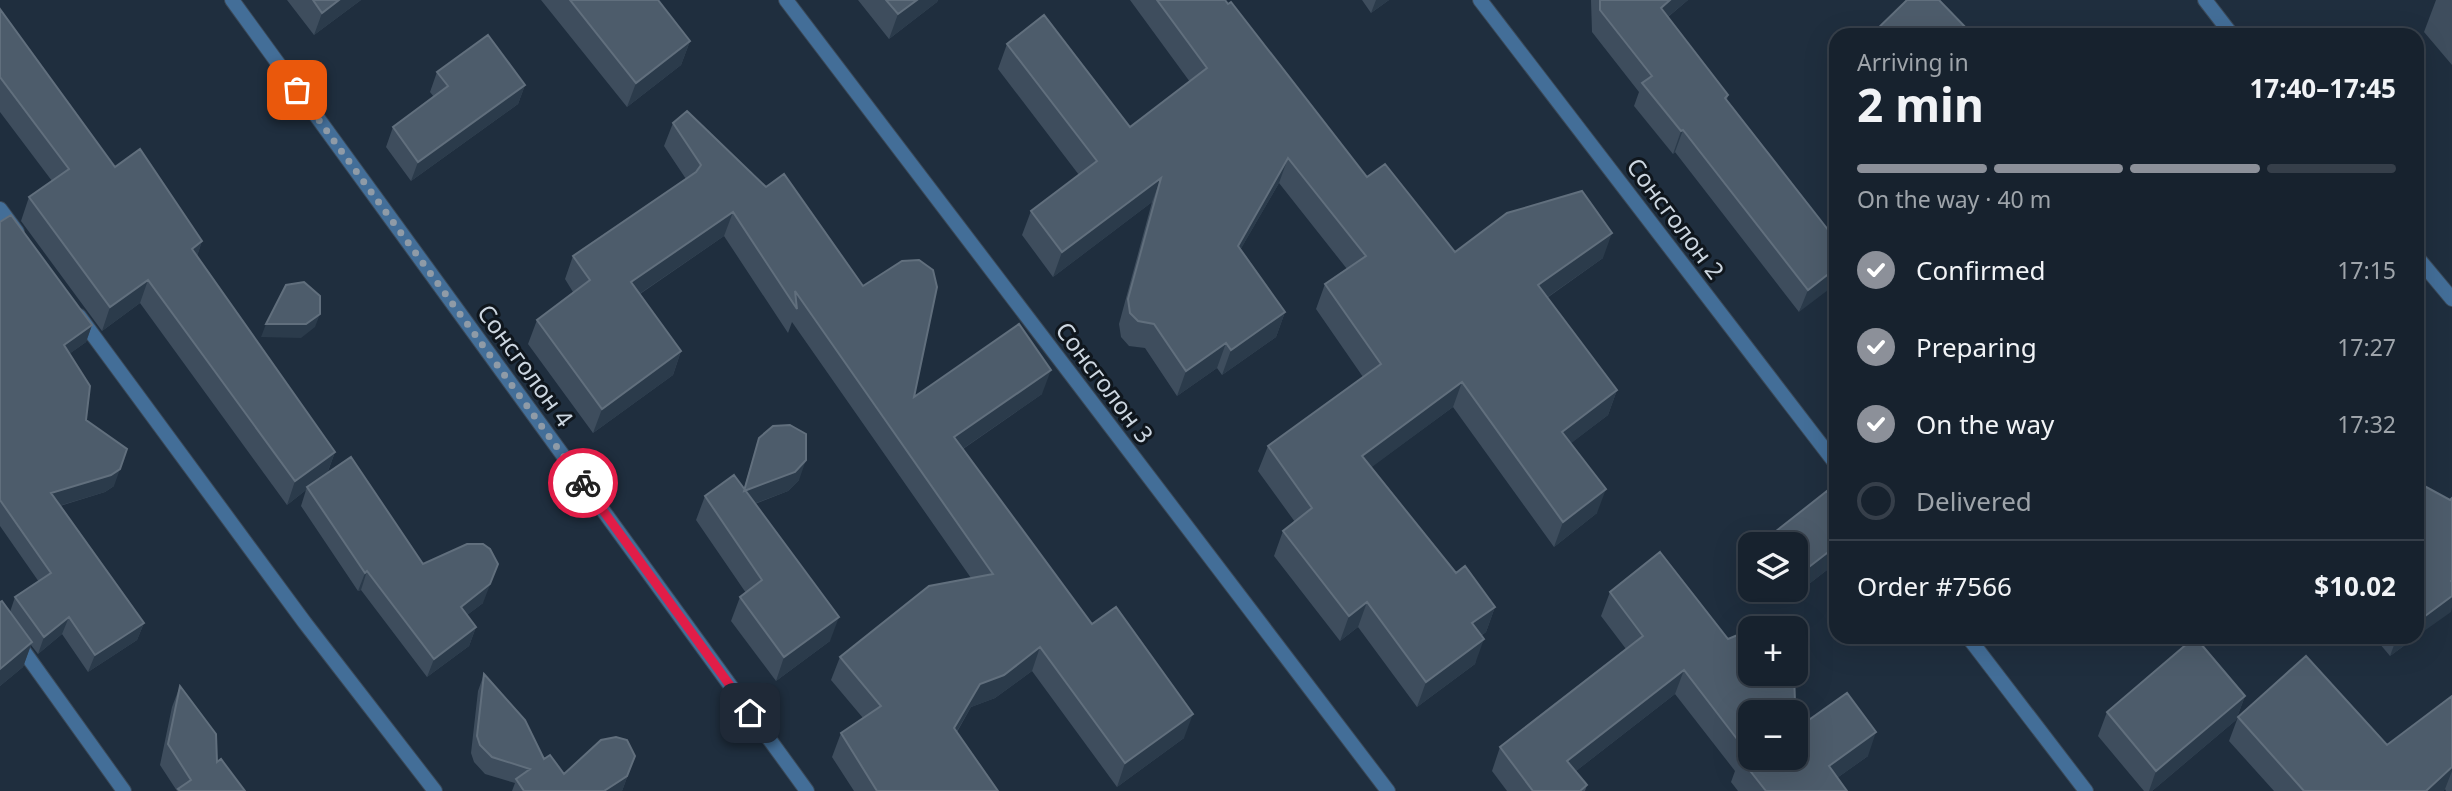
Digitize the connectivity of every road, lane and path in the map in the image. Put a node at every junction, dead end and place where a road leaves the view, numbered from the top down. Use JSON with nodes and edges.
{"nodes":[{"id":1,"x":232,"y":0,"type":"edge"},
{"id":2,"x":786,"y":0,"type":"edge"},
{"id":3,"x":1480,"y":0,"type":"edge"},
{"id":4,"x":2205,"y":0,"type":"edge"},
{"id":5,"x":2227,"y":28,"type":"edge"},
{"id":6,"x":0,"y":209,"type":"edge"},
{"id":7,"x":25,"y":242,"type":"edge"},
{"id":8,"x":2424,"y":265,"type":"edge"},
{"id":9,"x":66,"y":298,"type":"edge"},
{"id":10,"x":2452,"y":299,"type":"edge"},
{"id":11,"x":1829,"y":455,"type":"edge"},
{"id":12,"x":0,"y":618,"type":"edge"},
{"id":13,"x":1973,"y":644,"type":"edge"},
{"id":14,"x":124,"y":791,"type":"edge"},
{"id":15,"x":435,"y":791,"type":"edge"},
{"id":16,"x":807,"y":791,"type":"edge"},
{"id":17,"x":1388,"y":791,"type":"edge"},
{"id":18,"x":2086,"y":791,"type":"edge"}],
"edges":[{"from":1,"to":16,"type":"street","name":"Сонсголон 4"},
{"from":2,"to":17,"type":"street","name":"Сонсголон 3"},
{"from":3,"to":11,"type":"street","name":"Сонсголон 2"},
{"from":4,"to":5,"type":"street"},
{"from":6,"to":7,"type":"street"},
{"from":8,"to":10,"type":"street"},
{"from":9,"to":15,"type":"street"},
{"from":12,"to":14,"type":"street"},
{"from":13,"to":18,"type":"street"}]}
